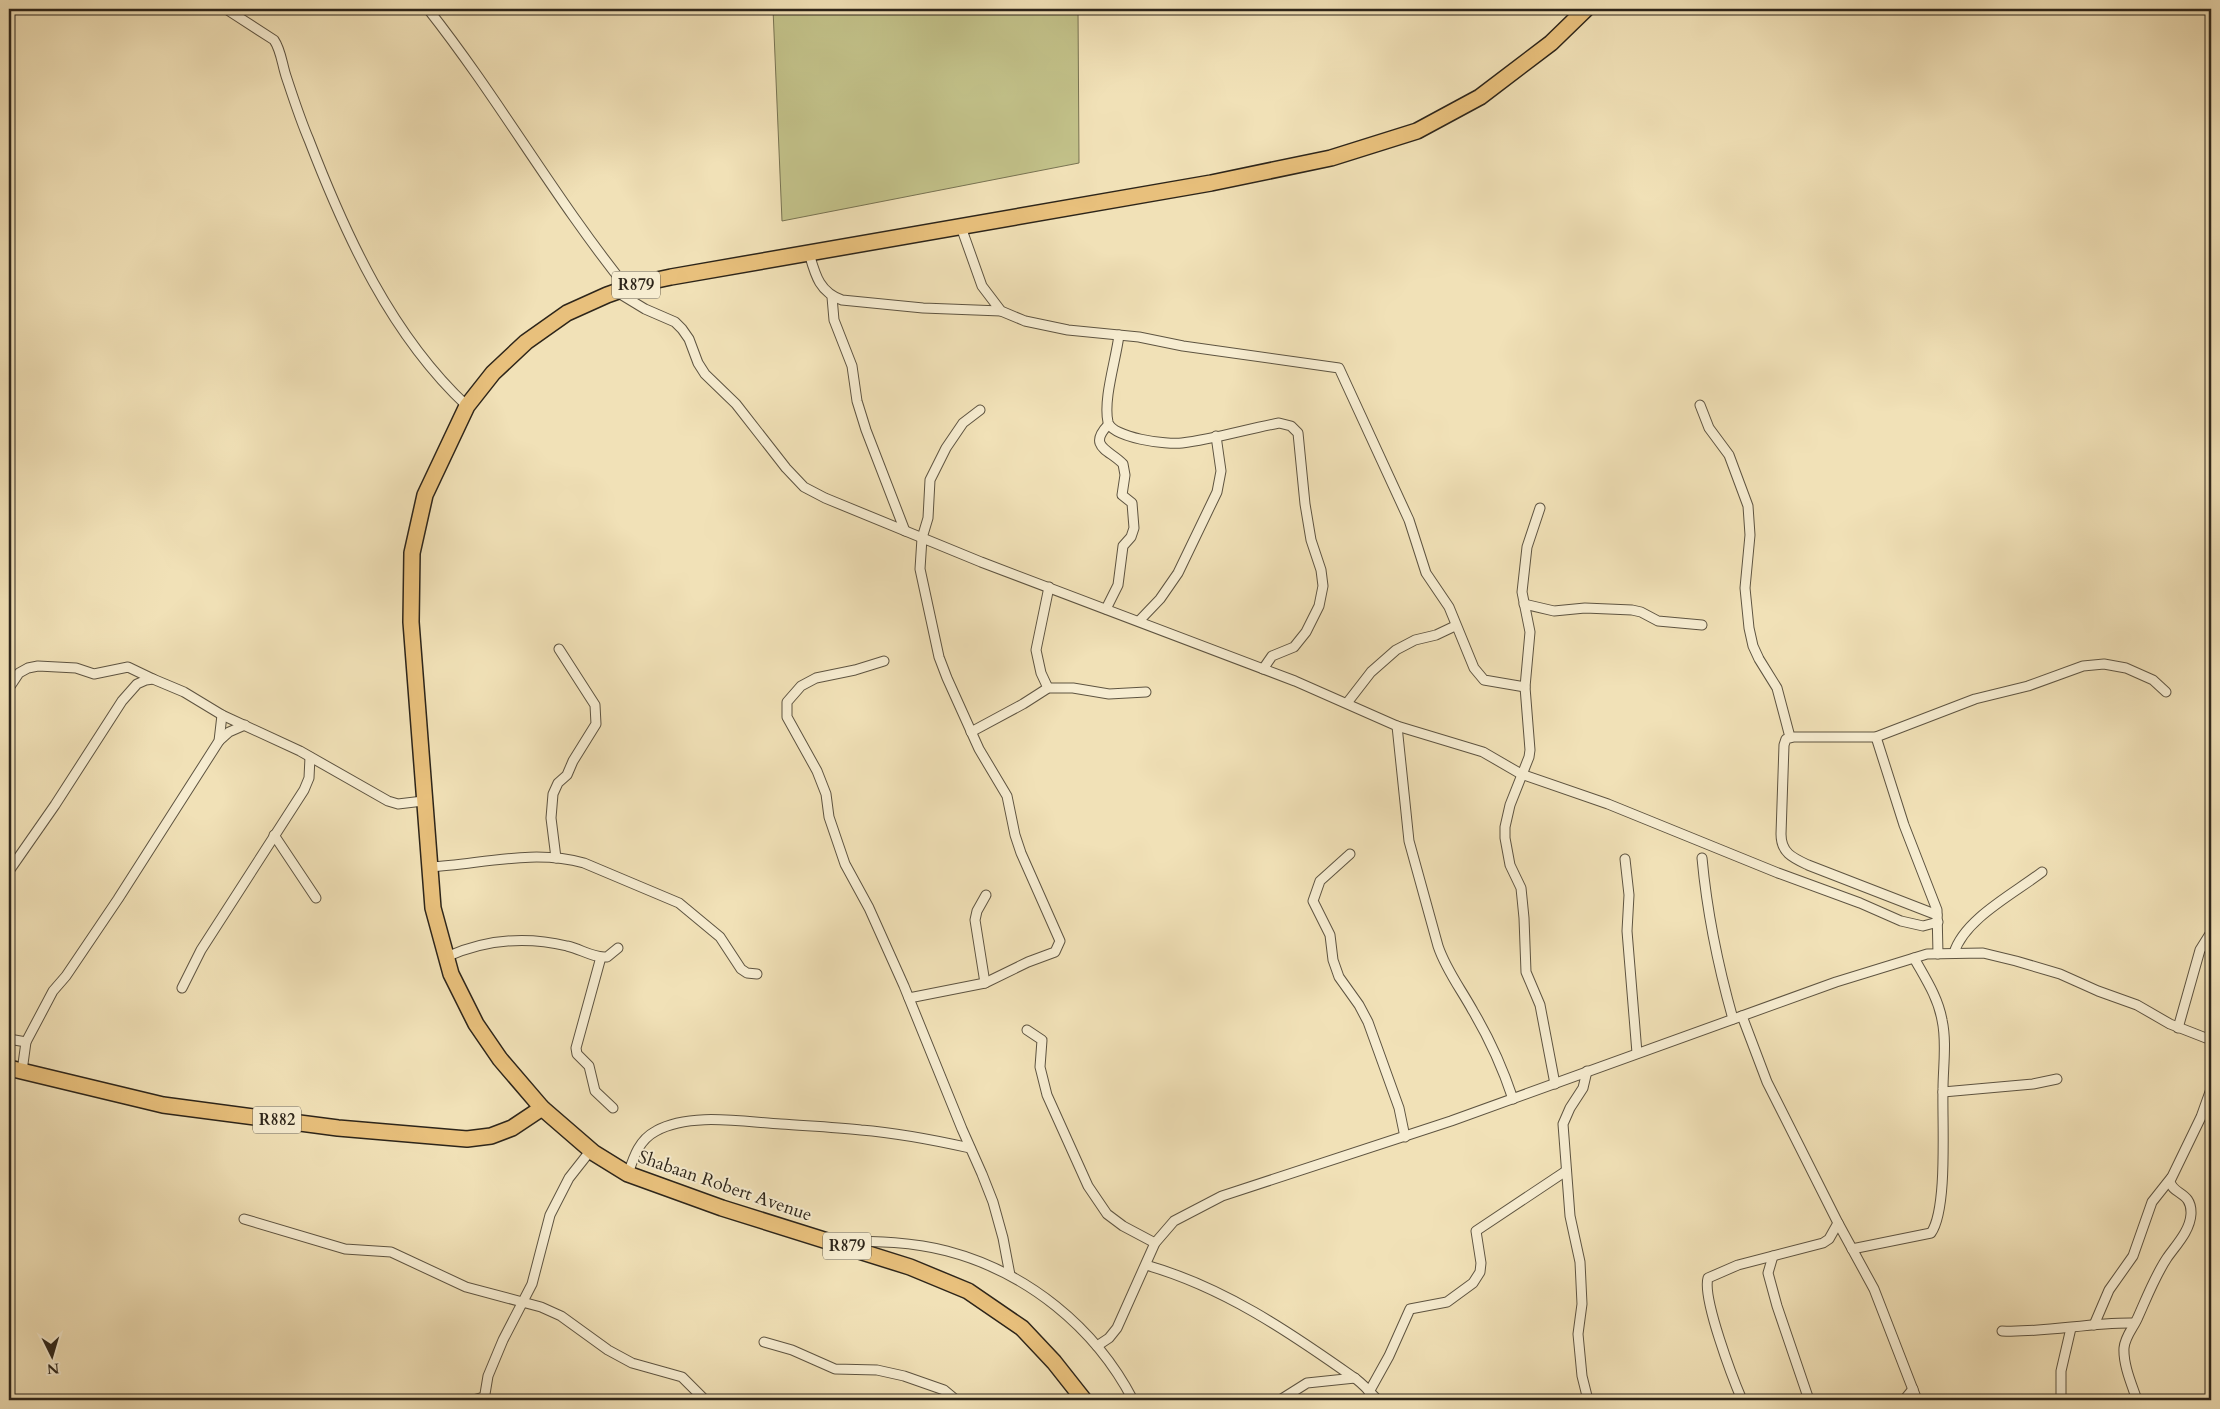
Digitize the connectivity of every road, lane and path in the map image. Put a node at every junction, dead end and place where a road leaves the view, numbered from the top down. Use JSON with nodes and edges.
{"nodes":[{"id":1,"x":226,"y":9,"type":"edge"},
{"id":2,"x":428,"y":9,"type":"edge"},
{"id":3,"x":1586,"y":9,"type":"edge"},
{"id":4,"x":961,"y":227,"type":"junction"},
{"id":5,"x":809,"y":253,"type":"junction"},
{"id":6,"x":622,"y":290,"type":"junction"},
{"id":7,"x":832,"y":297,"type":"junction"},
{"id":8,"x":1001,"y":311,"type":"junction"},
{"id":9,"x":1119,"y":335,"type":"junction"},
{"id":10,"x":1700,"y":405,"type":"dead end"},
{"id":11,"x":467,"y":406,"type":"junction"},
{"id":12,"x":980,"y":410,"type":"dead end"},
{"id":13,"x":1108,"y":425,"type":"junction"},
{"id":14,"x":1216,"y":436,"type":"junction"},
{"id":15,"x":1540,"y":508,"type":"dead end"},
{"id":16,"x":905,"y":531,"type":"junction"},
{"id":17,"x":922,"y":538,"type":"junction"},
{"id":18,"x":1049,"y":587,"type":"junction"},
{"id":19,"x":1524,"y":604,"type":"junction"},
{"id":20,"x":1106,"y":609,"type":"junction"},
{"id":21,"x":1139,"y":621,"type":"junction"},
{"id":22,"x":1455,"y":626,"type":"junction"},
{"id":23,"x":1702,"y":626,"type":"dead end"},
{"id":24,"x":559,"y":649,"type":"dead end"},
{"id":25,"x":884,"y":661,"type":"dead end"},
{"id":26,"x":1263,"y":669,"type":"junction"},
{"id":27,"x":153,"y":679,"type":"junction"},
{"id":28,"x":1525,"y":687,"type":"junction"},
{"id":29,"x":9,"y":688,"type":"edge"},
{"id":30,"x":1048,"y":688,"type":"junction"},
{"id":31,"x":1146,"y":692,"type":"dead end"},
{"id":32,"x":2166,"y":692,"type":"dead end"},
{"id":33,"x":1347,"y":704,"type":"junction"},
{"id":34,"x":222,"y":715,"type":"junction"},
{"id":35,"x":245,"y":725,"type":"junction"},
{"id":36,"x":1397,"y":726,"type":"junction"},
{"id":37,"x":971,"y":732,"type":"junction"},
{"id":38,"x":1790,"y":737,"type":"junction"},
{"id":39,"x":1876,"y":737,"type":"junction"},
{"id":40,"x":219,"y":741,"type":"junction"},
{"id":41,"x":310,"y":757,"type":"junction"},
{"id":42,"x":1521,"y":774,"type":"junction"},
{"id":43,"x":423,"y":802,"type":"junction"},
{"id":44,"x":274,"y":835,"type":"junction"},
{"id":45,"x":1350,"y":854,"type":"dead end"},
{"id":46,"x":556,"y":858,"type":"junction"},
{"id":47,"x":1702,"y":858,"type":"dead end"},
{"id":48,"x":1625,"y":859,"type":"dead end"},
{"id":49,"x":430,"y":867,"type":"junction"},
{"id":50,"x":9,"y":871,"type":"edge"},
{"id":51,"x":2042,"y":872,"type":"dead end"},
{"id":52,"x":986,"y":895,"type":"dead end"},
{"id":53,"x":316,"y":898,"type":"dead end"},
{"id":54,"x":1938,"y":918,"type":"junction"},
{"id":55,"x":2210,"y":934,"type":"edge"},
{"id":56,"x":618,"y":948,"type":"dead end"},
{"id":57,"x":1954,"y":953,"type":"junction"},
{"id":58,"x":1938,"y":954,"type":"junction"},
{"id":59,"x":446,"y":957,"type":"junction"},
{"id":60,"x":601,"y":957,"type":"junction"},
{"id":61,"x":1914,"y":958,"type":"junction"},
{"id":62,"x":757,"y":974,"type":"dead end"},
{"id":63,"x":985,"y":983,"type":"junction"},
{"id":64,"x":182,"y":988,"type":"dead end"},
{"id":65,"x":909,"y":998,"type":"junction"},
{"id":66,"x":1738,"y":1017,"type":"junction"},
{"id":67,"x":2178,"y":1028,"type":"junction"},
{"id":68,"x":1027,"y":1030,"type":"dead end"},
{"id":69,"x":2210,"y":1038,"type":"edge"},
{"id":70,"x":9,"y":1039,"type":"edge"},
{"id":71,"x":26,"y":1042,"type":"junction"},
{"id":72,"x":1637,"y":1053,"type":"junction"},
{"id":73,"x":16,"y":1070,"type":"edge"},
{"id":74,"x":1587,"y":1071,"type":"junction"},
{"id":75,"x":2057,"y":1079,"type":"dead end"},
{"id":76,"x":1555,"y":1084,"type":"junction"},
{"id":77,"x":2211,"y":1089,"type":"edge"},
{"id":78,"x":1943,"y":1092,"type":"junction"},
{"id":79,"x":1513,"y":1099,"type":"junction"},
{"id":80,"x":542,"y":1108,"type":"junction"},
{"id":81,"x":613,"y":1108,"type":"dead end"},
{"id":82,"x":1405,"y":1137,"type":"junction"},
{"id":83,"x":970,"y":1148,"type":"junction"},
{"id":84,"x":591,"y":1150,"type":"junction"},
{"id":85,"x":1566,"y":1171,"type":"junction"},
{"id":86,"x":628,"y":1174,"type":"junction"},
{"id":87,"x":2171,"y":1178,"type":"junction"},
{"id":88,"x":244,"y":1219,"type":"dead end"},
{"id":89,"x":1838,"y":1223,"type":"junction"},
{"id":90,"x":832,"y":1241,"type":"junction"},
{"id":91,"x":1154,"y":1243,"type":"junction"},
{"id":92,"x":1852,"y":1249,"type":"junction"},
{"id":93,"x":1773,"y":1256,"type":"junction"},
{"id":94,"x":1146,"y":1265,"type":"junction"},
{"id":95,"x":1010,"y":1275,"type":"junction"},
{"id":96,"x":524,"y":1303,"type":"junction"},
{"id":97,"x":2134,"y":1323,"type":"junction"},
{"id":98,"x":2094,"y":1325,"type":"junction"},
{"id":99,"x":2071,"y":1328,"type":"junction"},
{"id":100,"x":2002,"y":1331,"type":"dead end"},
{"id":101,"x":764,"y":1342,"type":"dead end"},
{"id":102,"x":1097,"y":1346,"type":"junction"},
{"id":103,"x":1355,"y":1378,"type":"junction"},
{"id":104,"x":1912,"y":1389,"type":"junction"},
{"id":105,"x":1369,"y":1392,"type":"junction"},
{"id":106,"x":484,"y":1398,"type":"edge"},
{"id":107,"x":1285,"y":1399,"type":"edge"},
{"id":108,"x":473,"y":1400,"type":"edge"},
{"id":109,"x":705,"y":1400,"type":"edge"},
{"id":110,"x":956,"y":1400,"type":"edge"},
{"id":111,"x":1084,"y":1400,"type":"edge"},
{"id":112,"x":1133,"y":1400,"type":"edge"},
{"id":113,"x":1378,"y":1400,"type":"edge"},
{"id":114,"x":1588,"y":1400,"type":"edge"},
{"id":115,"x":1742,"y":1400,"type":"edge"},
{"id":116,"x":1809,"y":1400,"type":"edge"},
{"id":117,"x":1904,"y":1400,"type":"edge"},
{"id":118,"x":1916,"y":1400,"type":"edge"},
{"id":119,"x":2060,"y":1400,"type":"edge"},
{"id":120,"x":2137,"y":1400,"type":"edge"}],
"edges":[{"from":1,"to":11,"type":"street"},
{"from":2,"to":6,"type":"street"},
{"from":3,"to":4,"type":"main road","number":"R879"},
{"from":4,"to":5,"type":"main road","number":"R879"},
{"from":4,"to":8,"type":"street"},
{"from":5,"to":6,"type":"main road","number":"R879"},
{"from":5,"to":7,"type":"street"},
{"from":6,"to":11,"type":"main road","number":"R879"},
{"from":6,"to":16,"type":"street"},
{"from":7,"to":8,"type":"street"},
{"from":7,"to":16,"type":"street"},
{"from":8,"to":9,"type":"street"},
{"from":9,"to":13,"type":"street"},
{"from":9,"to":22,"type":"street"},
{"from":10,"to":38,"type":"street"},
{"from":11,"to":43,"type":"main road","number":"R879"},
{"from":12,"to":17,"type":"street"},
{"from":13,"to":14,"type":"street"},
{"from":13,"to":20,"type":"street"},
{"from":14,"to":21,"type":"street"},
{"from":14,"to":26,"type":"street"},
{"from":15,"to":19,"type":"street"},
{"from":16,"to":17,"type":"street"},
{"from":17,"to":18,"type":"street"},
{"from":17,"to":37,"type":"street"},
{"from":18,"to":20,"type":"street"},
{"from":18,"to":30,"type":"street"},
{"from":19,"to":23,"type":"street"},
{"from":19,"to":28,"type":"street"},
{"from":20,"to":21,"type":"street"},
{"from":21,"to":26,"type":"street"},
{"from":22,"to":28,"type":"street"},
{"from":22,"to":33,"type":"street"},
{"from":24,"to":46,"type":"street"},
{"from":25,"to":65,"type":"street"},
{"from":26,"to":33,"type":"street"},
{"from":27,"to":29,"type":"street"},
{"from":27,"to":34,"type":"street"},
{"from":27,"to":50,"type":"street"},
{"from":28,"to":42,"type":"street"},
{"from":30,"to":31,"type":"street"},
{"from":30,"to":37,"type":"street"},
{"from":32,"to":39,"type":"street"},
{"from":33,"to":36,"type":"street"},
{"from":34,"to":35,"type":"street"},
{"from":34,"to":40,"type":"street"},
{"from":35,"to":40,"type":"street"},
{"from":35,"to":41,"type":"street"},
{"from":36,"to":42,"type":"street"},
{"from":36,"to":79,"type":"street"},
{"from":37,"to":63,"type":"street"},
{"from":38,"to":39,"type":"street"},
{"from":38,"to":54,"type":"street"},
{"from":39,"to":54,"type":"street"},
{"from":40,"to":71,"type":"street"},
{"from":41,"to":43,"type":"street"},
{"from":41,"to":44,"type":"street"},
{"from":42,"to":54,"type":"street"},
{"from":42,"to":76,"type":"street"},
{"from":43,"to":49,"type":"main road","number":"R879"},
{"from":44,"to":53,"type":"street"},
{"from":44,"to":64,"type":"street"},
{"from":45,"to":82,"type":"street"},
{"from":46,"to":49,"type":"street"},
{"from":46,"to":62,"type":"street"},
{"from":47,"to":66,"type":"street"},
{"from":48,"to":72,"type":"street"},
{"from":49,"to":59,"type":"main road","number":"R879"},
{"from":51,"to":57,"type":"street"},
{"from":52,"to":63,"type":"street"},
{"from":54,"to":58,"type":"street"},
{"from":55,"to":67,"type":"street"},
{"from":56,"to":60,"type":"street"},
{"from":57,"to":58,"type":"street"},
{"from":57,"to":67,"type":"street"},
{"from":58,"to":61,"type":"street"},
{"from":59,"to":60,"type":"street"},
{"from":59,"to":80,"type":"main road","number":"R879"},
{"from":60,"to":81,"type":"street"},
{"from":61,"to":66,"type":"street"},
{"from":61,"to":78,"type":"street"},
{"from":63,"to":65,"type":"street"},
{"from":65,"to":83,"type":"street"},
{"from":66,"to":72,"type":"street"},
{"from":66,"to":89,"type":"street"},
{"from":67,"to":69,"type":"street"},
{"from":68,"to":91,"type":"street"},
{"from":70,"to":71,"type":"street"},
{"from":71,"to":73,"type":"street"},
{"from":72,"to":74,"type":"street"},
{"from":73,"to":80,"type":"main road","number":"R882"},
{"from":74,"to":76,"type":"street"},
{"from":74,"to":85,"type":"street"},
{"from":75,"to":78,"type":"street"},
{"from":76,"to":79,"type":"street"},
{"from":77,"to":87,"type":"street"},
{"from":78,"to":92,"type":"street"},
{"from":79,"to":82,"type":"street"},
{"from":80,"to":84,"type":"main road","name":"Shabaan Robert Avenue","number":"R879"},
{"from":82,"to":91,"type":"street"},
{"from":83,"to":86,"type":"street"},
{"from":83,"to":95,"type":"street"},
{"from":84,"to":86,"type":"main road","name":"Shabaan Robert Avenue","number":"R879"},
{"from":84,"to":96,"type":"street"},
{"from":85,"to":105,"type":"street"},
{"from":85,"to":114,"type":"street"},
{"from":86,"to":90,"type":"main road","name":"Shabaan Robert Avenue","number":"R879"},
{"from":87,"to":97,"type":"street"},
{"from":87,"to":98,"type":"street"},
{"from":88,"to":96,"type":"street"},
{"from":89,"to":92,"type":"street"},
{"from":89,"to":93,"type":"street"},
{"from":90,"to":95,"type":"street"},
{"from":90,"to":111,"type":"main road","name":"Shabaan Robert Avenue","number":"R879"},
{"from":91,"to":94,"type":"street"},
{"from":92,"to":104,"type":"street"},
{"from":93,"to":115,"type":"street"},
{"from":93,"to":116,"type":"street"},
{"from":94,"to":102,"type":"street"},
{"from":94,"to":103,"type":"street"},
{"from":95,"to":102,"type":"street"},
{"from":96,"to":106,"type":"street"},
{"from":96,"to":109,"type":"street"},
{"from":97,"to":98,"type":"street"},
{"from":97,"to":120,"type":"street"},
{"from":98,"to":99,"type":"street"},
{"from":99,"to":100,"type":"street"},
{"from":99,"to":119,"type":"street"},
{"from":101,"to":110,"type":"street"},
{"from":102,"to":112,"type":"street"},
{"from":103,"to":105,"type":"street"},
{"from":103,"to":107,"type":"street"},
{"from":104,"to":117,"type":"street"},
{"from":104,"to":118,"type":"street"},
{"from":105,"to":113,"type":"street"},
{"from":106,"to":108,"type":"street"}]}
